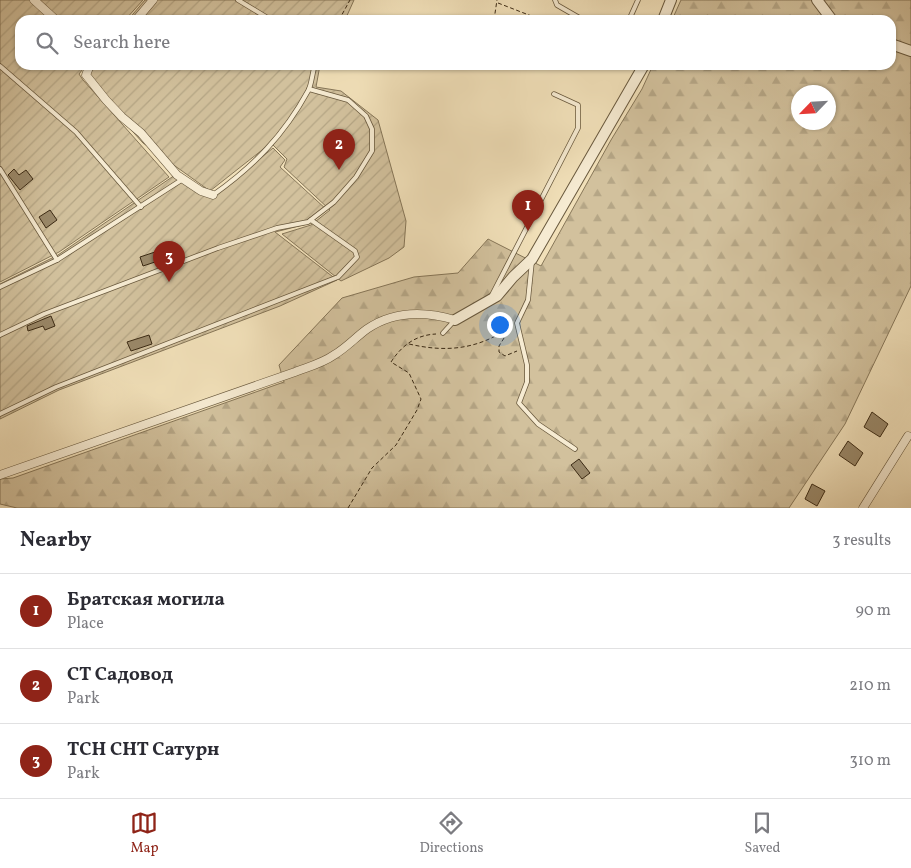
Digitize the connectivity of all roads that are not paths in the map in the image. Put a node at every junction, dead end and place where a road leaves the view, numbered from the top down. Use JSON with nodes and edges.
{"nodes":[{"id":1,"x":34,"y":0,"type":"edge"},
{"id":2,"x":153,"y":0,"type":"edge"},
{"id":3,"x":238,"y":0,"type":"edge"},
{"id":4,"x":555,"y":0,"type":"edge"},
{"id":5,"x":638,"y":0,"type":"edge"},
{"id":6,"x":671,"y":0,"type":"edge"},
{"id":7,"x":817,"y":0,"type":"edge"},
{"id":8,"x":50,"y":15,"type":"edge"},
{"id":9,"x":140,"y":15,"type":"edge"},
{"id":10,"x":263,"y":15,"type":"edge"},
{"id":11,"x":574,"y":15,"type":"edge"},
{"id":12,"x":631,"y":15,"type":"edge"},
{"id":13,"x":665,"y":15,"type":"edge"},
{"id":14,"x":828,"y":15,"type":"edge"},
{"id":15,"x":896,"y":46,"type":"edge"},
{"id":16,"x":911,"y":50,"type":"edge"},
{"id":17,"x":0,"y":66,"type":"edge"},
{"id":18,"x":88,"y":70,"type":"edge"},
{"id":19,"x":314,"y":70,"type":"edge"},
{"id":20,"x":641,"y":70,"type":"edge"},
{"id":21,"x":309,"y":88,"type":"junction"},
{"id":22,"x":554,"y":94,"type":"dead end"},
{"id":23,"x":0,"y":169,"type":"edge"},
{"id":24,"x":183,"y":179,"type":"junction"},
{"id":25,"x":213,"y":195,"type":"joint"},
{"id":26,"x":141,"y":207,"type":"junction"},
{"id":27,"x":310,"y":220,"type":"junction"},
{"id":28,"x":532,"y":259,"type":"junction"},
{"id":29,"x":57,"y":260,"type":"junction"},
{"id":30,"x":0,"y":287,"type":"edge"},
{"id":31,"x":489,"y":301,"type":"junction"},
{"id":32,"x":456,"y":320,"type":"junction"},
{"id":33,"x":443,"y":333,"type":"road end"},
{"id":34,"x":0,"y":334,"type":"edge"},
{"id":35,"x":0,"y":414,"type":"edge"},
{"id":36,"x":908,"y":436,"type":"dead end"},
{"id":37,"x":575,"y":448,"type":"dead end"},
{"id":38,"x":0,"y":475,"type":"edge"},
{"id":39,"x":863,"y":508,"type":"edge"}],
"edges":[{"from":1,"to":8,"type":"street"},
{"from":2,"to":9,"type":"street"},
{"from":3,"to":10,"type":"lane"},
{"from":4,"to":11,"type":"lane"},
{"from":5,"to":12,"type":"lane"},
{"from":6,"to":13,"type":"street"},
{"from":7,"to":14,"type":"street"},
{"from":15,"to":16,"type":"street"},
{"from":17,"to":26,"type":"lane"},
{"from":18,"to":24,"type":"street"},
{"from":19,"to":21,"type":"lane"},
{"from":20,"to":28,"type":"street"},
{"from":21,"to":25,"type":"lane"},
{"from":21,"to":27,"type":"lane"},
{"from":22,"to":31,"type":"lane"},
{"from":23,"to":29,"type":"lane"},
{"from":24,"to":25,"type":"street"},
{"from":24,"to":26,"type":"lane"},
{"from":26,"to":29,"type":"lane"},
{"from":27,"to":34,"type":"lane"},
{"from":27,"to":35,"type":"lane"},
{"from":28,"to":31,"type":"street"},
{"from":28,"to":37,"type":"lane"},
{"from":29,"to":30,"type":"lane"},
{"from":31,"to":32,"type":"street"},
{"from":32,"to":33,"type":"lane"},
{"from":32,"to":38,"type":"street"},
{"from":36,"to":39,"type":"street"}]}
